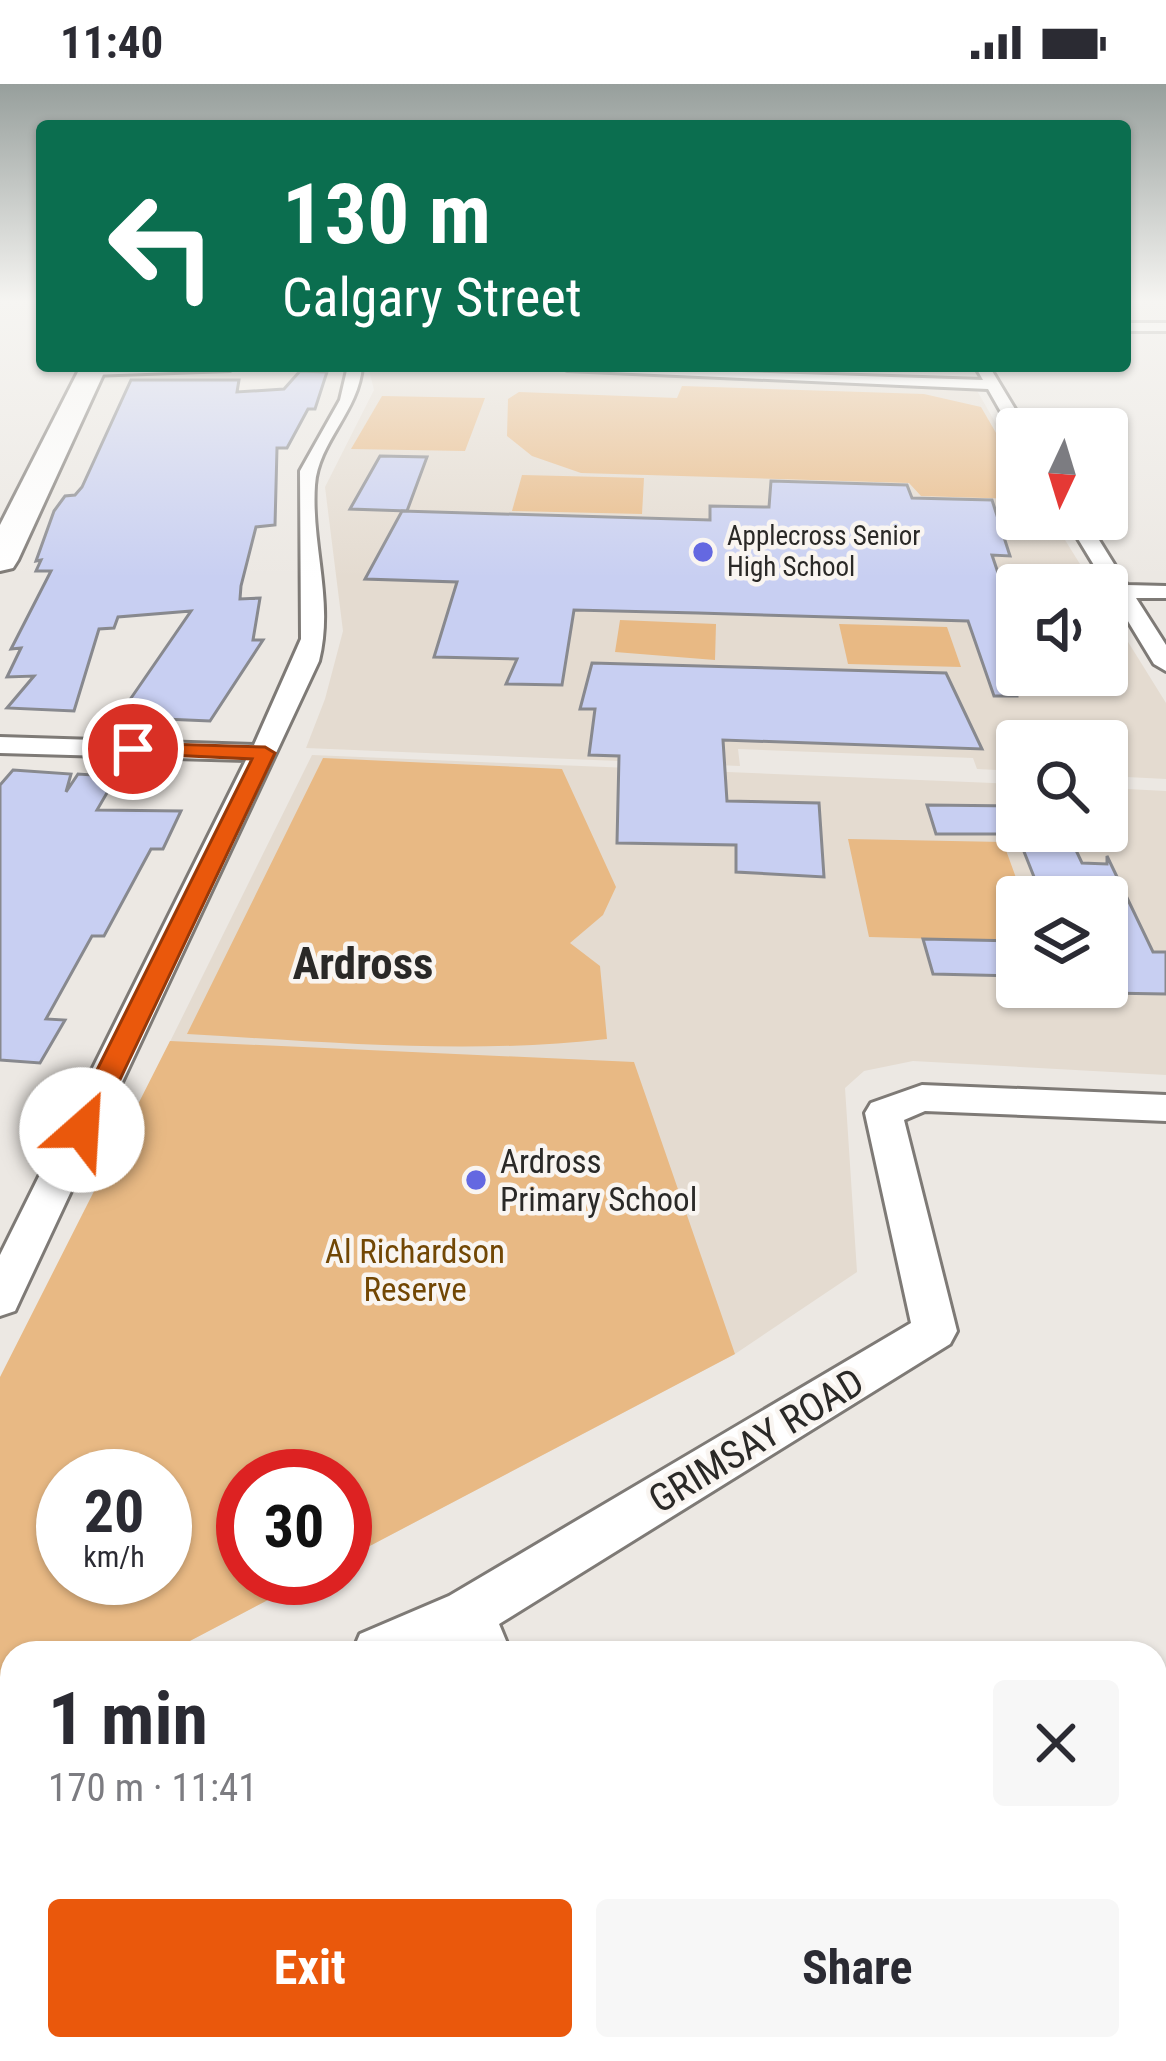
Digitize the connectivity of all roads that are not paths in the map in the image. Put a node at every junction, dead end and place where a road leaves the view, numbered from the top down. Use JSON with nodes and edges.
{"nodes":[{"id":1,"x":70,"y":393,"type":"edge"},
{"id":2,"x":353,"y":393,"type":"edge"},
{"id":3,"x":9,"y":500,"type":"edge"},
{"id":4,"x":0,"y":560,"type":"edge"},
{"id":5,"x":1128,"y":591,"type":"edge"},
{"id":6,"x":1166,"y":592,"type":"edge"},
{"id":7,"x":1128,"y":602,"type":"edge"},
{"id":8,"x":1166,"y":664,"type":"edge"},
{"id":9,"x":0,"y":745,"type":"edge"},
{"id":10,"x":265,"y":753,"type":"junction"},
{"id":11,"x":1166,"y":1108,"type":"edge"},
{"id":12,"x":0,"y":1298,"type":"edge"},
{"id":13,"x":476,"y":1634,"type":"edge"},
{"id":14,"x":440,"y":1641,"type":"edge"}],
"edges":[{"from":1,"to":3,"type":"highway"},
{"from":2,"to":10,"type":"street"},
{"from":3,"to":4,"type":"highway"},
{"from":5,"to":6,"type":"street"},
{"from":7,"to":8,"type":"street"},
{"from":9,"to":10,"type":"street"},
{"from":10,"to":12,"type":"street"},
{"from":11,"to":13,"type":"street","name":"GRIMSAY ROAD"},
{"from":13,"to":14,"type":"street","name":"GRIMSAY ROAD"}]}
